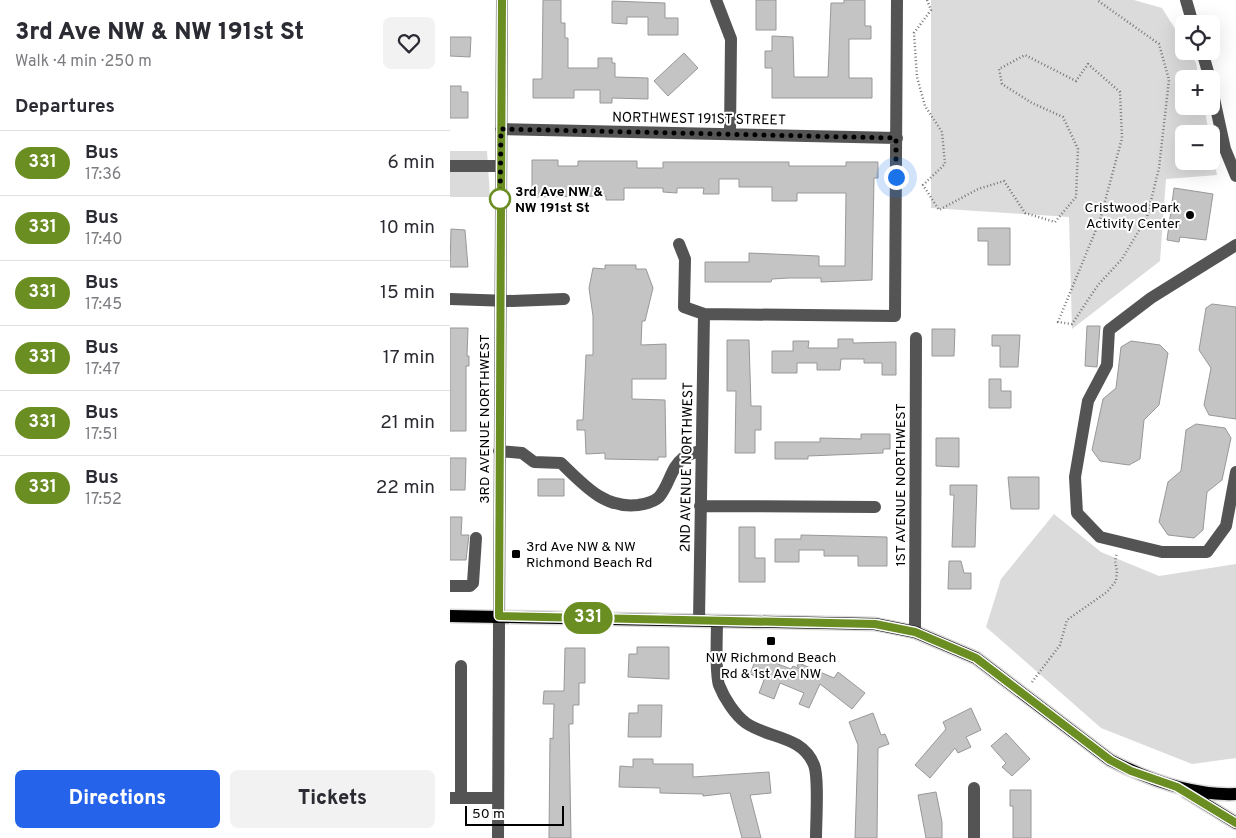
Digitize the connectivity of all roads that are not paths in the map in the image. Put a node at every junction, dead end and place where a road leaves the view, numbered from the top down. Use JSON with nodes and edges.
{"nodes":[{"id":1,"x":502,"y":0,"type":"edge"},
{"id":2,"x":716,"y":0,"type":"edge"},
{"id":3,"x":897,"y":0,"type":"edge"},
{"id":4,"x":1186,"y":0,"type":"edge"},
{"id":5,"x":1190,"y":15,"type":"edge"},
{"id":6,"x":1218,"y":115,"type":"edge"},
{"id":7,"x":501,"y":129,"type":"junction"},
{"id":8,"x":730,"y":133,"type":"junction"},
{"id":9,"x":896,"y":138,"type":"junction"},
{"id":10,"x":450,"y":166,"type":"edge"},
{"id":11,"x":500,"y":166,"type":"junction"},
{"id":12,"x":1236,"y":176,"type":"edge"},
{"id":13,"x":679,"y":244,"type":"dead end"},
{"id":14,"x":1235,"y":247,"type":"edge"},
{"id":15,"x":450,"y":299,"type":"edge"},
{"id":16,"x":564,"y":299,"type":"dead end"},
{"id":17,"x":500,"y":300,"type":"junction"},
{"id":18,"x":704,"y":314,"type":"junction"},
{"id":19,"x":916,"y":338,"type":"dead end"},
{"id":20,"x":701,"y":450,"type":"junction"},
{"id":21,"x":499,"y":451,"type":"junction"},
{"id":22,"x":1236,"y":472,"type":"edge"},
{"id":23,"x":700,"y":506,"type":"junction"},
{"id":24,"x":875,"y":507,"type":"dead end"},
{"id":25,"x":476,"y":538,"type":"dead end"},
{"id":26,"x":450,"y":586,"type":"edge"},
{"id":27,"x":450,"y":616,"type":"edge"},
{"id":28,"x":499,"y":616,"type":"junction"},
{"id":29,"x":699,"y":620,"type":"junction"},
{"id":30,"x":717,"y":620,"type":"junction"},
{"id":31,"x":915,"y":632,"type":"junction"},
{"id":32,"x":461,"y":666,"type":"dead end"},
{"id":33,"x":1177,"y":787,"type":"junction"},
{"id":34,"x":974,"y":788,"type":"dead end"},
{"id":35,"x":1236,"y":794,"type":"edge"},
{"id":36,"x":456,"y":798,"type":"edge"},
{"id":37,"x":498,"y":798,"type":"junction"},
{"id":38,"x":1236,"y":823,"type":"edge"},
{"id":39,"x":498,"y":838,"type":"edge"},
{"id":40,"x":816,"y":838,"type":"edge"},
{"id":41,"x":974,"y":838,"type":"edge"}],
"edges":[{"from":1,"to":7,"type":"street","name":"3RD AVENUE NORTHWEST"},
{"from":2,"to":8,"type":"street"},
{"from":3,"to":9,"type":"street"},
{"from":4,"to":5,"type":"street"},
{"from":6,"to":12,"type":"street"},
{"from":7,"to":8,"type":"street","name":"NORTHWEST 191ST STREET"},
{"from":7,"to":11,"type":"street","name":"3RD AVENUE NORTHWEST"},
{"from":8,"to":9,"type":"street","name":"NORTHWEST 191ST STREET"},
{"from":9,"to":18,"type":"street"},
{"from":10,"to":11,"type":"street"},
{"from":11,"to":17,"type":"street","name":"3RD AVENUE NORTHWEST"},
{"from":13,"to":18,"type":"street"},
{"from":14,"to":22,"type":"street"},
{"from":15,"to":17,"type":"street"},
{"from":16,"to":17,"type":"street"},
{"from":17,"to":21,"type":"street","name":"3RD AVENUE NORTHWEST"},
{"from":18,"to":20,"type":"street","name":"2ND AVENUE NORTHWEST"},
{"from":19,"to":31,"type":"street","name":"1ST AVENUE NORTHWEST"},
{"from":20,"to":21,"type":"street"},
{"from":20,"to":23,"type":"street","name":"2ND AVENUE NORTHWEST"},
{"from":21,"to":28,"type":"street","name":"3RD AVENUE NORTHWEST"},
{"from":23,"to":24,"type":"street"},
{"from":23,"to":29,"type":"street","name":"2ND AVENUE NORTHWEST"},
{"from":25,"to":26,"type":"street"},
{"from":27,"to":28,"type":"main road"},
{"from":28,"to":29,"type":"main road"},
{"from":28,"to":37,"type":"street","name":"3RD AVENUE NORTHWEST"},
{"from":29,"to":30,"type":"main road"},
{"from":30,"to":31,"type":"main road"},
{"from":30,"to":40,"type":"street"},
{"from":31,"to":33,"type":"main road"},
{"from":32,"to":36,"type":"street"},
{"from":33,"to":35,"type":"main road"},
{"from":33,"to":38,"type":"main road"},
{"from":34,"to":41,"type":"street"},
{"from":36,"to":37,"type":"street"},
{"from":37,"to":39,"type":"street","name":"3RD AVENUE NORTHWEST"}]}
